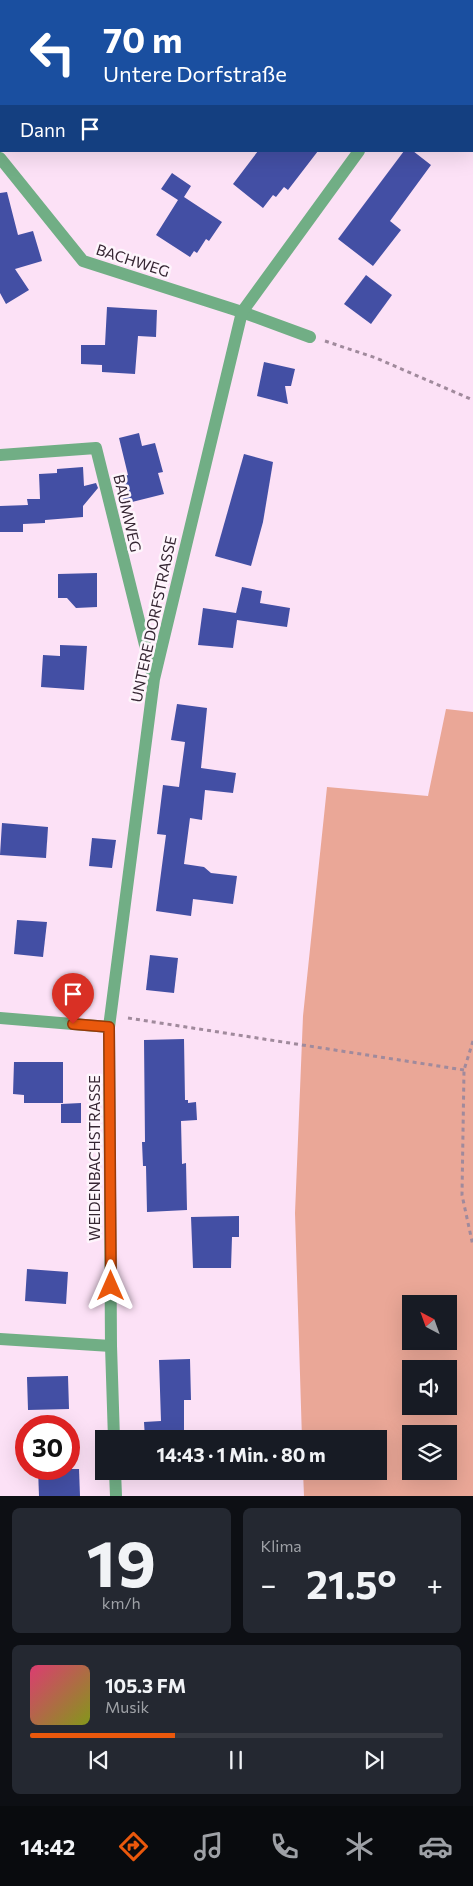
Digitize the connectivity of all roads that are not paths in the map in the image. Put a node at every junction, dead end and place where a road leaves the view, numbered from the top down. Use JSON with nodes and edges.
{"nodes":[{"id":1,"x":358,"y":152,"type":"edge"},
{"id":2,"x":0,"y":158,"type":"edge"},
{"id":3,"x":242,"y":312,"type":"junction"},
{"id":4,"x":310,"y":337,"type":"road end"},
{"id":5,"x":0,"y":455,"type":"edge"},
{"id":6,"x":154,"y":679,"type":"junction"},
{"id":7,"x":0,"y":1018,"type":"edge"},
{"id":8,"x":110,"y":1021,"type":"junction"},
{"id":9,"x":0,"y":1339,"type":"edge"},
{"id":10,"x":111,"y":1346,"type":"junction"},
{"id":11,"x":114,"y":1430,"type":"edge"},
{"id":12,"x":115,"y":1480,"type":"edge"},
{"id":13,"x":116,"y":1496,"type":"edge"}],
"edges":[{"from":1,"to":3,"type":"street","name":"UNTERE DORFSTRASSE"},
{"from":2,"to":3,"type":"street","name":"BACHWEG"},
{"from":3,"to":4,"type":"street","name":"BACHWEG"},
{"from":3,"to":6,"type":"street","name":"UNTERE DORFSTRASSE"},
{"from":5,"to":6,"type":"street","name":"BAUMWEG"},
{"from":6,"to":8,"type":"street","name":"UNTERE DORFSTRASSE"},
{"from":7,"to":8,"type":"street"},
{"from":8,"to":10,"type":"street","name":"WEIDENBACHSTRASSE"},
{"from":9,"to":10,"type":"street"},
{"from":10,"to":11,"type":"street","name":"WEIDENBACHSTRASSE"},
{"from":12,"to":13,"type":"street"}]}
